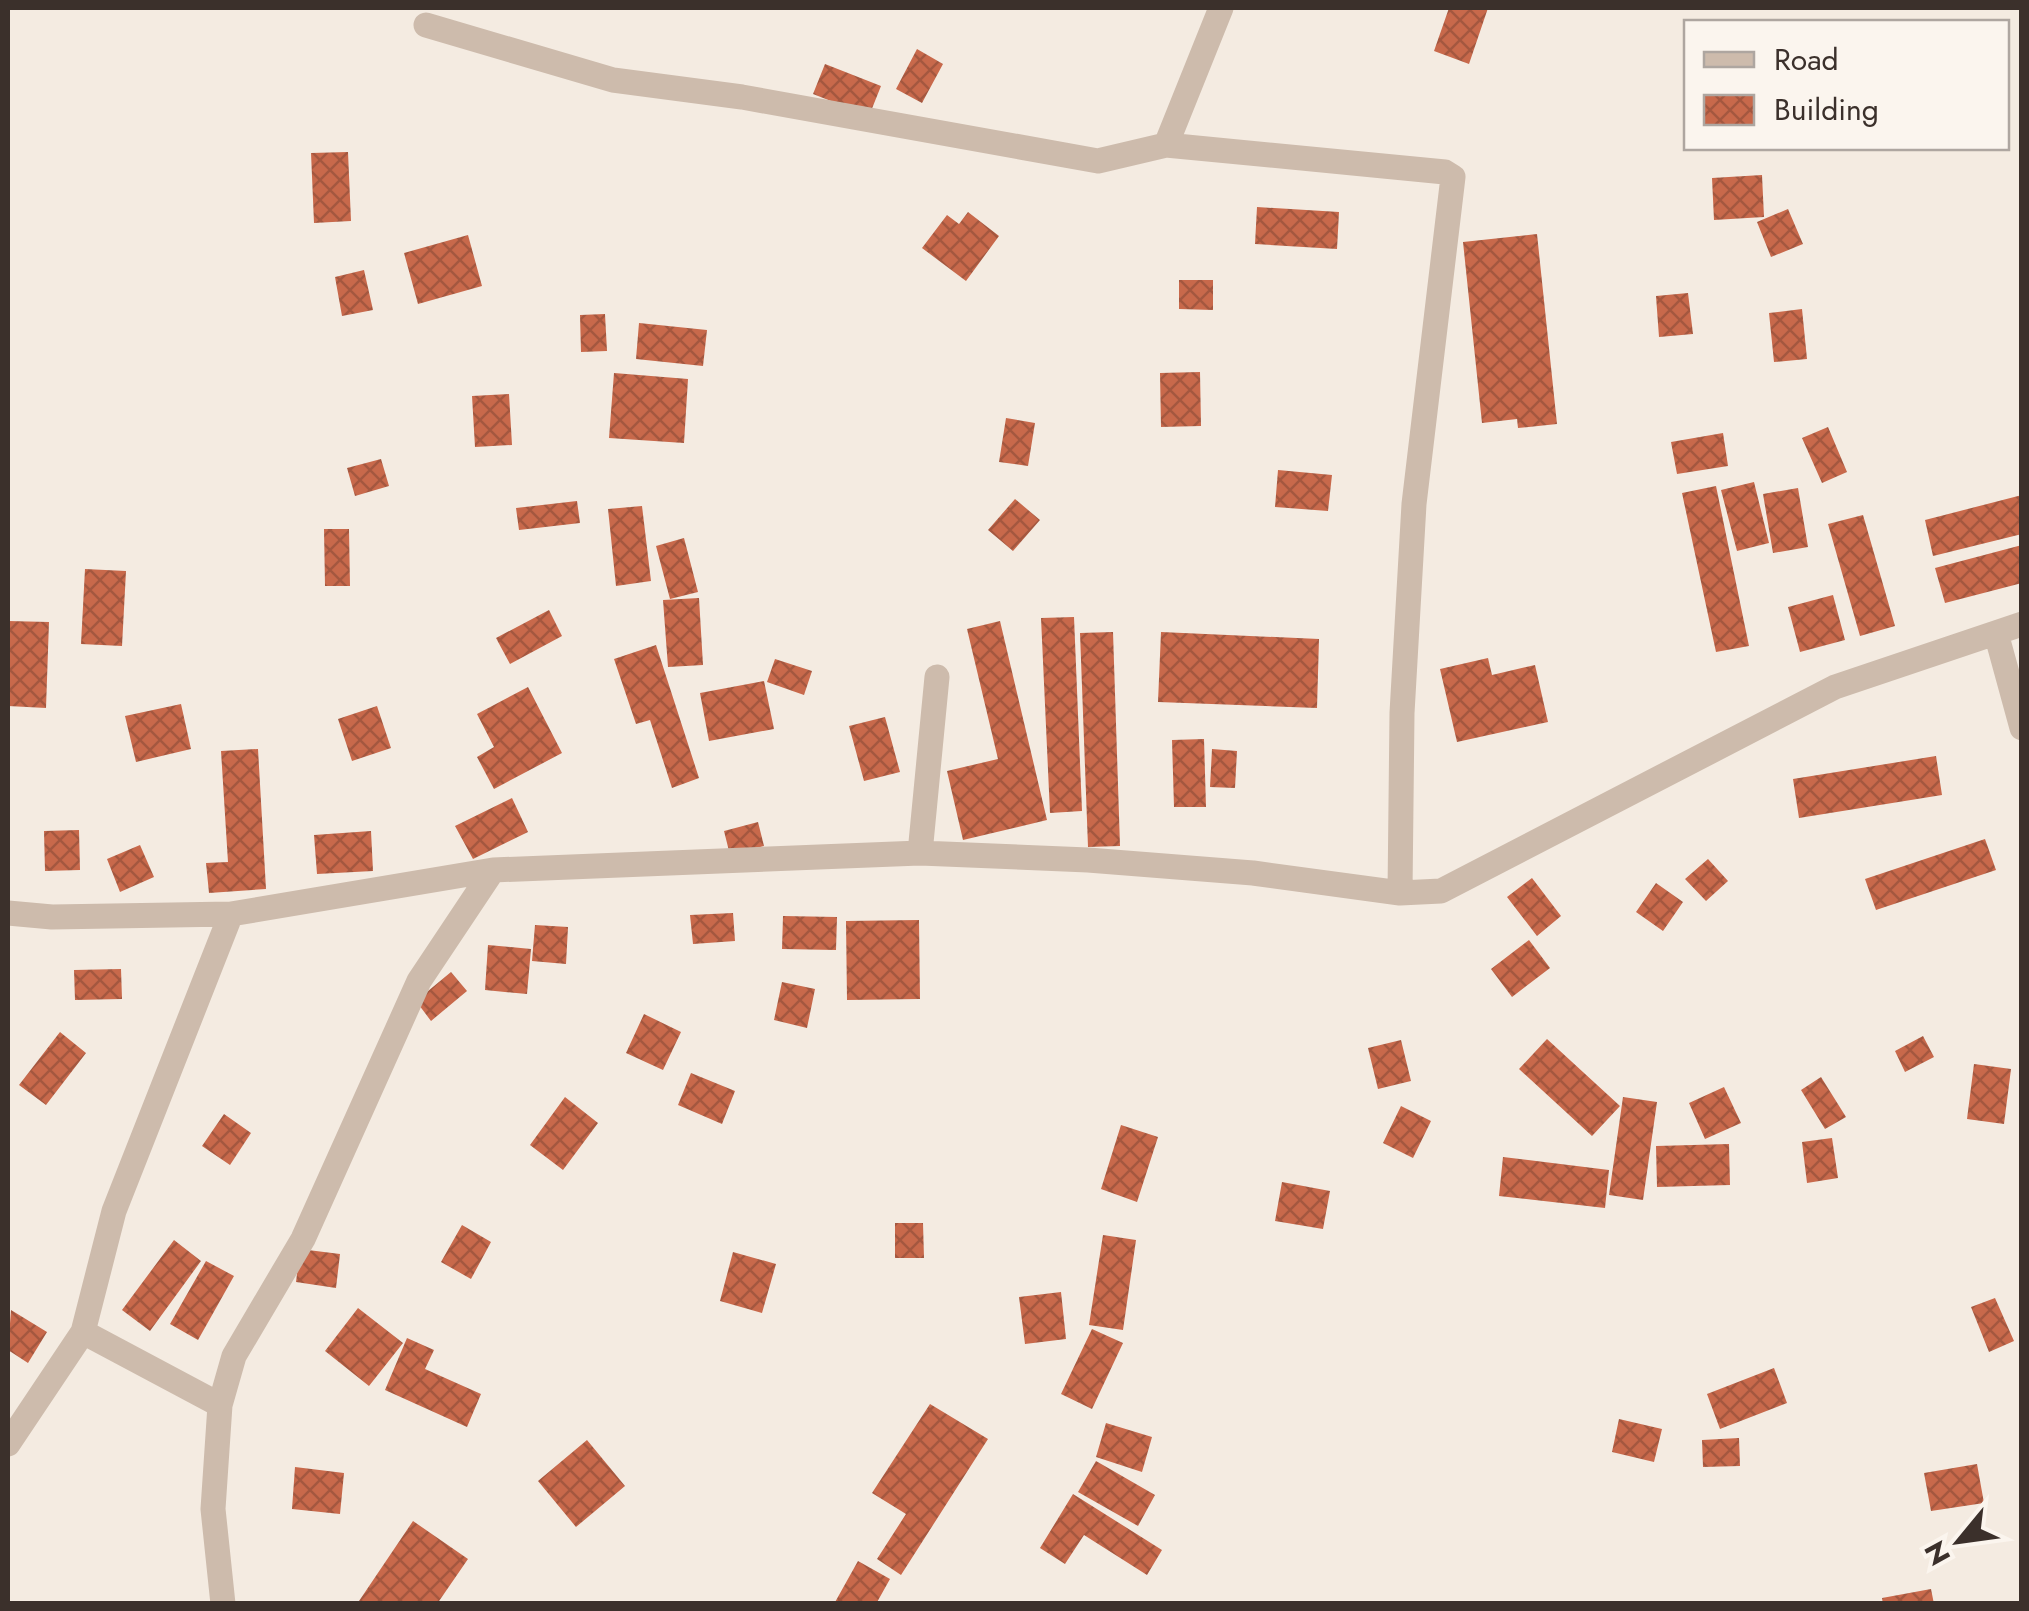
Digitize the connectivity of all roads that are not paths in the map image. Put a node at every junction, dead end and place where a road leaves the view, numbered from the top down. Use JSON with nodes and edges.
{"nodes":[{"id":1,"x":1221,"y":8,"type":"edge"},
{"id":2,"x":426,"y":25,"type":"dead end"},
{"id":3,"x":1166,"y":146,"type":"junction"},
{"id":4,"x":2022,"y":624,"type":"edge"},
{"id":5,"x":1996,"y":632,"type":"junction"},
{"id":6,"x":937,"y":676,"type":"dead end"},
{"id":7,"x":2022,"y":728,"type":"edge"},
{"id":8,"x":920,"y":853,"type":"junction"},
{"id":9,"x":493,"y":870,"type":"junction"},
{"id":10,"x":1400,"y":894,"type":"junction"},
{"id":11,"x":8,"y":912,"type":"edge"},
{"id":12,"x":231,"y":914,"type":"junction"},
{"id":13,"x":83,"y":1332,"type":"junction"},
{"id":14,"x":220,"y":1404,"type":"junction"},
{"id":15,"x":8,"y":1444,"type":"edge"},
{"id":16,"x":223,"y":1604,"type":"edge"}],
"edges":[{"from":1,"to":3,"type":"street"},
{"from":2,"to":3,"type":"street"},
{"from":3,"to":10,"type":"street"},
{"from":4,"to":5,"type":"street"},
{"from":5,"to":7,"type":"street"},
{"from":5,"to":10,"type":"street"},
{"from":6,"to":8,"type":"street"},
{"from":8,"to":9,"type":"street"},
{"from":8,"to":10,"type":"street"},
{"from":9,"to":12,"type":"street"},
{"from":9,"to":14,"type":"street"},
{"from":11,"to":12,"type":"street"},
{"from":12,"to":13,"type":"street"},
{"from":13,"to":14,"type":"street"},
{"from":13,"to":15,"type":"street"},
{"from":14,"to":16,"type":"street"}]}
